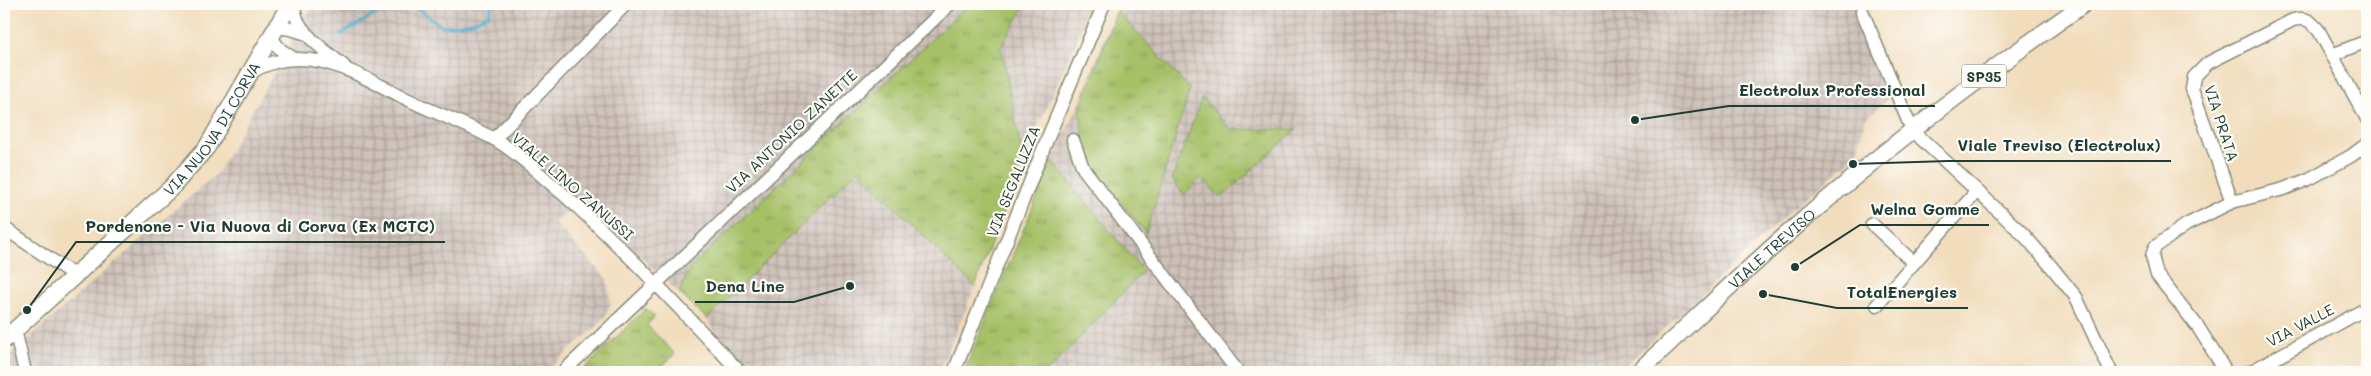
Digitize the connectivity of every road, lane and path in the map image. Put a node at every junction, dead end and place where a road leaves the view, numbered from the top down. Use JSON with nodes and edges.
{"nodes":[{"id":1,"x":290,"y":4,"type":"edge"},
{"id":2,"x":294,"y":4,"type":"edge"},
{"id":3,"x":626,"y":4,"type":"edge"},
{"id":4,"x":950,"y":4,"type":"edge"},
{"id":5,"x":1104,"y":4,"type":"edge"},
{"id":6,"x":2084,"y":4,"type":"edge"},
{"id":7,"x":1862,"y":11,"type":"dead end"},
{"id":8,"x":274,"y":32,"type":"junction"},
{"id":9,"x":307,"y":34,"type":"junction"},
{"id":10,"x":2367,"y":41,"type":"edge"},
{"id":11,"x":2332,"y":55,"type":"junction"},
{"id":12,"x":293,"y":58,"type":"junction"},
{"id":13,"x":350,"y":70,"type":"junction"},
{"id":14,"x":250,"y":73,"type":"junction"},
{"id":15,"x":2367,"y":119,"type":"edge"},
{"id":16,"x":1912,"y":130,"type":"junction"},
{"id":17,"x":494,"y":139,"type":"junction"},
{"id":18,"x":1072,"y":140,"type":"dead end"},
{"id":19,"x":2367,"y":144,"type":"edge"},
{"id":20,"x":1977,"y":191,"type":"junction"},
{"id":21,"x":2232,"y":202,"type":"junction"},
{"id":22,"x":1872,"y":224,"type":"dead end"},
{"id":23,"x":4,"y":228,"type":"edge"},
{"id":24,"x":1914,"y":263,"type":"junction"},
{"id":25,"x":74,"y":275,"type":"junction"},
{"id":26,"x":655,"y":282,"type":"junction"},
{"id":27,"x":1877,"y":305,"type":"dead end"},
{"id":28,"x":2367,"y":308,"type":"edge"},
{"id":29,"x":9,"y":335,"type":"edge"},
{"id":30,"x":25,"y":372,"type":"edge"},
{"id":31,"x":563,"y":372,"type":"edge"},
{"id":32,"x":740,"y":372,"type":"edge"},
{"id":33,"x":954,"y":372,"type":"edge"},
{"id":34,"x":1238,"y":372,"type":"edge"},
{"id":35,"x":1638,"y":372,"type":"edge"},
{"id":36,"x":2111,"y":372,"type":"edge"},
{"id":37,"x":2226,"y":372,"type":"edge"},
{"id":38,"x":2250,"y":372,"type":"edge"}],
"edges":[{"from":1,"to":8,"type":"main road","name":"VIA NUOVA DI CORVA"},
{"from":2,"to":9,"type":"street","name":"VIALE LINO ZANUSSI"},
{"from":3,"to":17,"type":"street"},
{"from":4,"to":26,"type":"street","name":"VIA ANTONIO ZANETTE"},
{"from":5,"to":33,"type":"street","name":"VIA SEGALUZZA"},
{"from":6,"to":16,"type":"main road","name":"VIALE TREVISO","number":"SP35"},
{"from":7,"to":16,"type":"street"},
{"from":8,"to":9,"type":"street","name":"VIALE LINO ZANUSSI"},
{"from":8,"to":12,"type":"street"},
{"from":8,"to":14,"type":"main road","name":"VIA NUOVA DI CORVA"},
{"from":9,"to":13,"type":"street","name":"VIALE LINO ZANUSSI"},
{"from":10,"to":11,"type":"street"},
{"from":11,"to":15,"type":"street"},
{"from":11,"to":21,"type":"street","name":"VIA PRATA"},
{"from":12,"to":13,"type":"street","name":"VIALE LINO ZANUSSI"},
{"from":12,"to":14,"type":"street","name":"VIALE LINO ZANUSSI"},
{"from":13,"to":17,"type":"street","name":"VIALE LINO ZANUSSI"},
{"from":14,"to":25,"type":"main road","name":"VIA NUOVA DI CORVA"},
{"from":16,"to":20,"type":"street"},
{"from":16,"to":35,"type":"main road","name":"VIALE TREVISO","number":"SP35"},
{"from":17,"to":26,"type":"street","name":"VIALE LINO ZANUSSI"},
{"from":18,"to":34,"type":"street"},
{"from":19,"to":21,"type":"street"},
{"from":20,"to":24,"type":"street"},
{"from":20,"to":36,"type":"street"},
{"from":21,"to":37,"type":"street"},
{"from":22,"to":24,"type":"street"},
{"from":23,"to":25,"type":"street"},
{"from":24,"to":27,"type":"street"},
{"from":25,"to":29,"type":"main road","name":"VIA NUOVA DI CORVA"},
{"from":26,"to":31,"type":"street","name":"VIA ANTONIO ZANETTE"},
{"from":26,"to":32,"type":"street","name":"VIALE LINO ZANUSSI"},
{"from":28,"to":38,"type":"street","name":"VIA VALLE"},
{"from":29,"to":30,"type":"street"}]}
